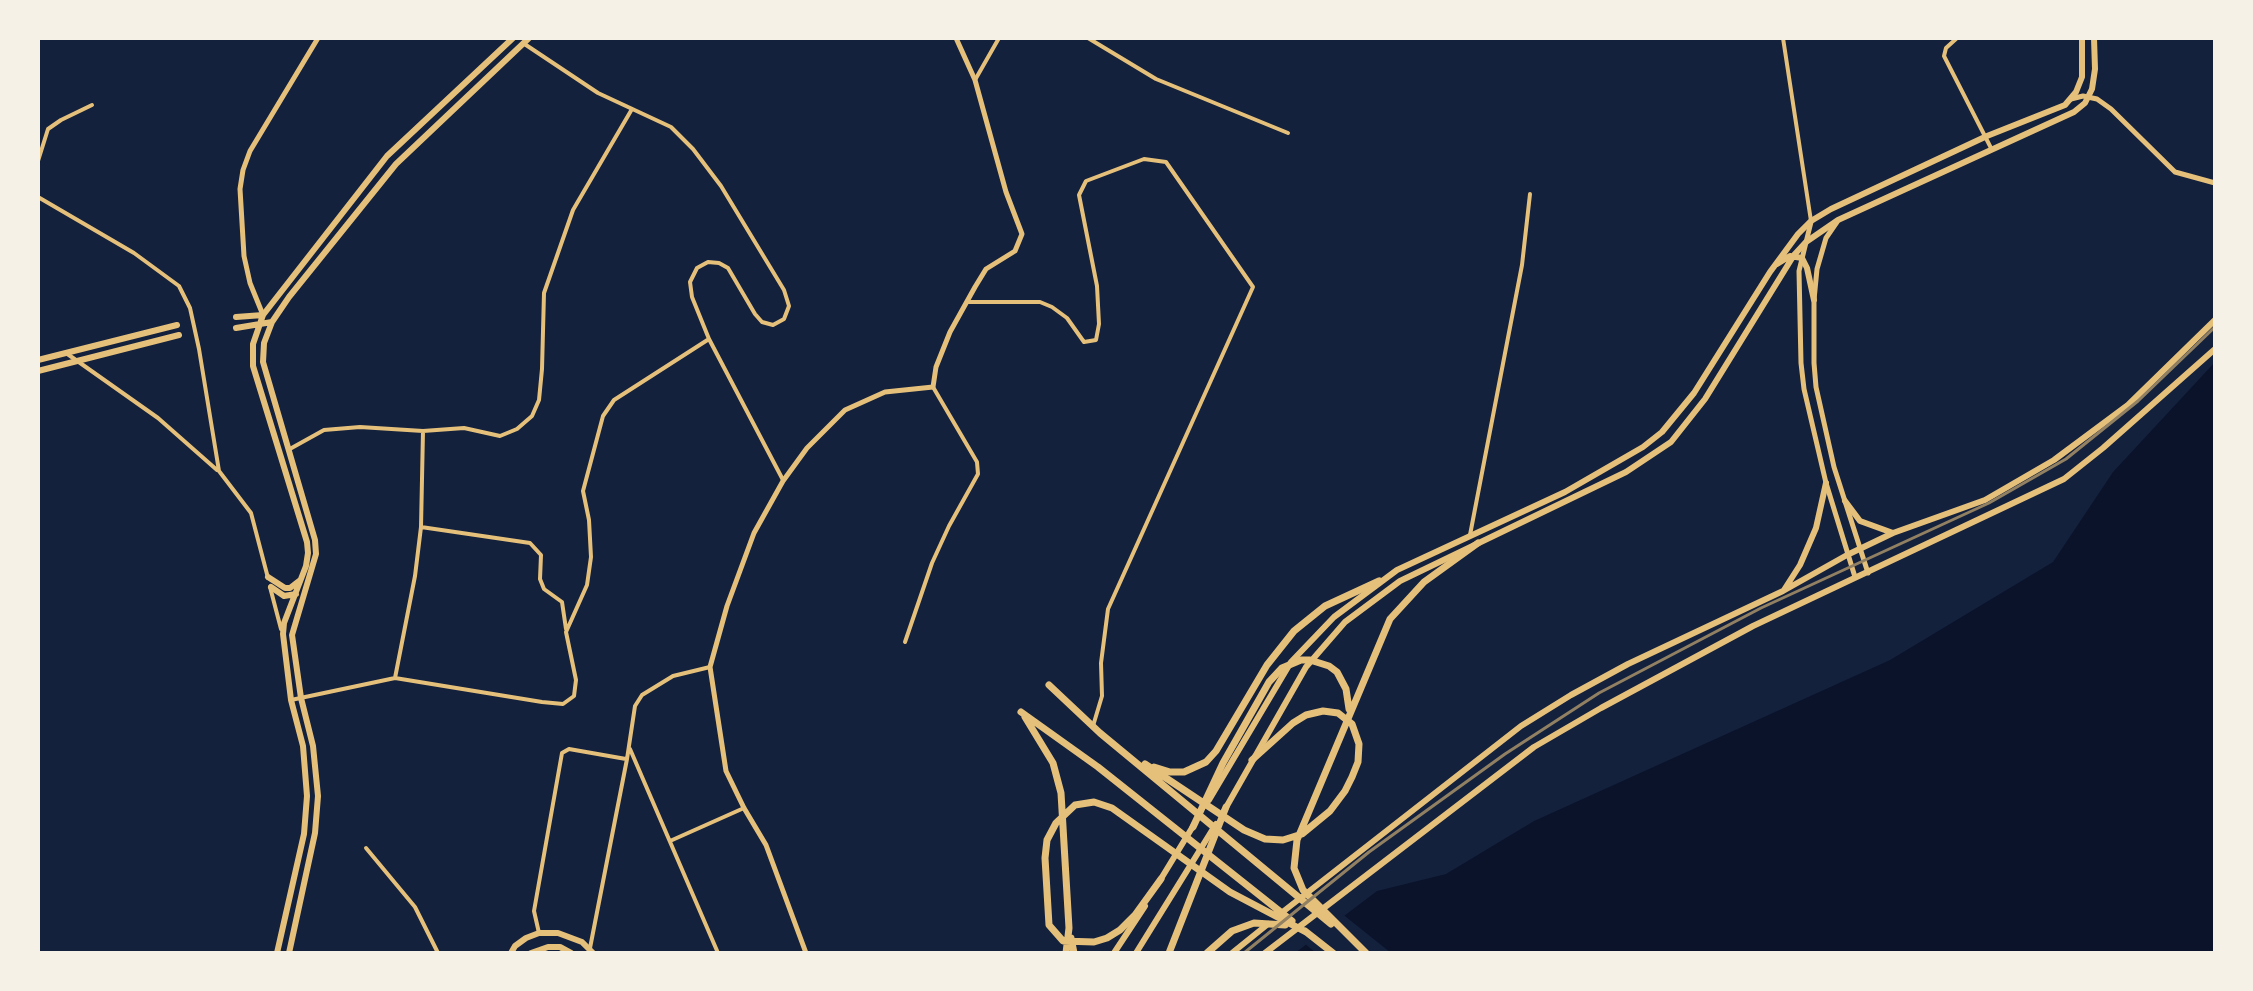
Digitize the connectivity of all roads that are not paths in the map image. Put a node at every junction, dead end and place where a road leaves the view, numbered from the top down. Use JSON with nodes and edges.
{"nodes":[{"id":1,"x":318,"y":38,"type":"edge"},
{"id":2,"x":513,"y":38,"type":"edge"},
{"id":3,"x":956,"y":38,"type":"edge"},
{"id":4,"x":999,"y":38,"type":"edge"},
{"id":5,"x":1088,"y":38,"type":"edge"},
{"id":6,"x":1783,"y":38,"type":"edge"},
{"id":7,"x":1957,"y":38,"type":"edge"},
{"id":8,"x":2082,"y":38,"type":"edge"},
{"id":9,"x":2094,"y":38,"type":"edge"},
{"id":10,"x":526,"y":41,"type":"edge"},
{"id":11,"x":975,"y":80,"type":"junction"},
{"id":12,"x":2089,"y":96,"type":"junction"},
{"id":13,"x":2071,"y":99,"type":"junction"},
{"id":14,"x":92,"y":105,"type":"dead end"},
{"id":15,"x":632,"y":109,"type":"junction"},
{"id":16,"x":1288,"y":133,"type":"dead end"},
{"id":17,"x":1987,"y":136,"type":"junction"},
{"id":18,"x":1992,"y":150,"type":"junction"},
{"id":19,"x":38,"y":161,"type":"edge"},
{"id":20,"x":2215,"y":183,"type":"edge"},
{"id":21,"x":1530,"y":194,"type":"dead end"},
{"id":22,"x":38,"y":197,"type":"edge"},
{"id":23,"x":1838,"y":220,"type":"junction"},
{"id":24,"x":1811,"y":221,"type":"junction"},
{"id":25,"x":1806,"y":242,"type":"junction"},
{"id":26,"x":1798,"y":257,"type":"junction"},
{"id":27,"x":1770,"y":272,"type":"junction"},
{"id":28,"x":1814,"y":300,"type":"junction"},
{"id":29,"x":967,"y":302,"type":"junction"},
{"id":30,"x":263,"y":315,"type":"junction"},
{"id":31,"x":236,"y":317,"type":"dead end"},
{"id":32,"x":2215,"y":320,"type":"edge"},
{"id":33,"x":272,"y":322,"type":"junction"},
{"id":34,"x":177,"y":325,"type":"dead end"},
{"id":35,"x":259,"y":325,"type":"junction"},
{"id":36,"x":236,"y":328,"type":"dead end"},
{"id":37,"x":179,"y":335,"type":"dead end"},
{"id":38,"x":709,"y":339,"type":"junction"},
{"id":39,"x":2215,"y":349,"type":"edge"},
{"id":40,"x":65,"y":352,"type":"junction"},
{"id":41,"x":38,"y":360,"type":"edge"},
{"id":42,"x":77,"y":361,"type":"junction"},
{"id":43,"x":38,"y":371,"type":"edge"},
{"id":44,"x":933,"y":387,"type":"junction"},
{"id":45,"x":423,"y":431,"type":"junction"},
{"id":46,"x":288,"y":450,"type":"junction"},
{"id":47,"x":219,"y":471,"type":"junction"},
{"id":48,"x":783,"y":481,"type":"junction"},
{"id":49,"x":1826,"y":483,"type":"junction"},
{"id":50,"x":1845,"y":501,"type":"junction"},
{"id":51,"x":421,"y":527,"type":"junction"},
{"id":52,"x":1893,"y":533,"type":"junction"},
{"id":53,"x":1470,"y":535,"type":"junction"},
{"id":54,"x":1478,"y":543,"type":"junction"},
{"id":55,"x":1860,"y":550,"type":"junction"},
{"id":56,"x":1847,"y":555,"type":"junction"},
{"id":57,"x":1868,"y":573,"type":"junction"},
{"id":58,"x":268,"y":577,"type":"junction"},
{"id":59,"x":1855,"y":577,"type":"junction"},
{"id":60,"x":301,"y":578,"type":"junction"},
{"id":61,"x":1379,"y":581,"type":"junction"},
{"id":62,"x":309,"y":582,"type":"junction"},
{"id":63,"x":271,"y":587,"type":"junction"},
{"id":64,"x":1783,"y":591,"type":"junction"},
{"id":65,"x":295,"y":594,"type":"junction"},
{"id":66,"x":566,"y":632,"type":"junction"},
{"id":67,"x":283,"y":634,"type":"junction"},
{"id":68,"x":905,"y":642,"type":"dead end"},
{"id":69,"x":710,"y":667,"type":"junction"},
{"id":70,"x":395,"y":678,"type":"junction"},
{"id":71,"x":1049,"y":685,"type":"dead end"},
{"id":72,"x":301,"y":698,"type":"junction"},
{"id":73,"x":291,"y":700,"type":"junction"},
{"id":74,"x":1350,"y":711,"type":"junction"},
{"id":75,"x":1096,"y":730,"type":"junction"},
{"id":76,"x":629,"y":747,"type":"junction"},
{"id":77,"x":1120,"y":749,"type":"junction"},
{"id":78,"x":627,"y":759,"type":"junction"},
{"id":79,"x":1252,"y":760,"type":"junction"},
{"id":80,"x":1145,"y":764,"type":"junction"},
{"id":81,"x":1226,"y":807,"type":"junction"},
{"id":82,"x":744,"y":808,"type":"junction"},
{"id":83,"x":1193,"y":827,"type":"junction"},
{"id":84,"x":669,"y":841,"type":"junction"},
{"id":85,"x":366,"y":848,"type":"dead end"},
{"id":86,"x":1161,"y":879,"type":"junction"},
{"id":87,"x":1069,"y":928,"type":"junction"},
{"id":88,"x":1306,"y":932,"type":"junction"},
{"id":89,"x":539,"y":933,"type":"junction"},
{"id":90,"x":591,"y":950,"type":"edge"},
{"id":91,"x":277,"y":953,"type":"edge"},
{"id":92,"x":289,"y":953,"type":"edge"},
{"id":93,"x":438,"y":953,"type":"edge"},
{"id":94,"x":511,"y":953,"type":"edge"},
{"id":95,"x":531,"y":953,"type":"edge"},
{"id":96,"x":571,"y":953,"type":"edge"},
{"id":97,"x":718,"y":953,"type":"edge"},
{"id":98,"x":806,"y":953,"type":"edge"},
{"id":99,"x":1066,"y":953,"type":"edge"},
{"id":100,"x":1074,"y":953,"type":"edge"},
{"id":101,"x":1114,"y":953,"type":"edge"},
{"id":102,"x":1136,"y":953,"type":"edge"},
{"id":103,"x":1169,"y":953,"type":"edge"},
{"id":104,"x":1207,"y":953,"type":"edge"},
{"id":105,"x":1232,"y":953,"type":"edge"},
{"id":106,"x":1265,"y":953,"type":"edge"},
{"id":107,"x":1333,"y":953,"type":"edge"},
{"id":108,"x":1366,"y":953,"type":"edge"}],
"edges":[{"from":1,"to":30,"type":"street"},
{"from":2,"to":30,"type":"main road"},
{"from":3,"to":11,"type":"street"},
{"from":4,"to":11,"type":"street"},
{"from":5,"to":16,"type":"street"},
{"from":6,"to":24,"type":"street"},
{"from":7,"to":17,"type":"street"},
{"from":8,"to":13,"type":"main road"},
{"from":9,"to":12,"type":"main road"},
{"from":10,"to":15,"type":"street"},
{"from":10,"to":33,"type":"main road"},
{"from":11,"to":29,"type":"street"},
{"from":12,"to":13,"type":"street"},
{"from":12,"to":18,"type":"main road"},
{"from":12,"to":20,"type":"street"},
{"from":13,"to":17,"type":"main road"},
{"from":14,"to":19,"type":"street"},
{"from":15,"to":38,"type":"street"},
{"from":15,"to":45,"type":"street"},
{"from":17,"to":18,"type":"street"},
{"from":17,"to":24,"type":"main road"},
{"from":18,"to":23,"type":"main road"},
{"from":21,"to":53,"type":"street"},
{"from":22,"to":47,"type":"street"},
{"from":23,"to":25,"type":"main road"},
{"from":23,"to":28,"type":"street"},
{"from":24,"to":25,"type":"street"},
{"from":24,"to":27,"type":"main road"},
{"from":25,"to":26,"type":"main road"},
{"from":26,"to":27,"type":"main road"},
{"from":26,"to":28,"type":"main road"},
{"from":26,"to":49,"type":"street"},
{"from":26,"to":54,"type":"main road"},
{"from":27,"to":53,"type":"main road"},
{"from":28,"to":50,"type":"street"},
{"from":29,"to":44,"type":"street"},
{"from":29,"to":75,"type":"street"},
{"from":30,"to":31,"type":"main road"},
{"from":30,"to":33,"type":"main road"},
{"from":30,"to":35,"type":"main road"},
{"from":32,"to":52,"type":"main road"},
{"from":33,"to":35,"type":"main road"},
{"from":33,"to":46,"type":"main road"},
{"from":34,"to":40,"type":"main road"},
{"from":35,"to":36,"type":"main road"},
{"from":35,"to":60,"type":"main road"},
{"from":37,"to":42,"type":"main road"},
{"from":38,"to":48,"type":"street"},
{"from":38,"to":66,"type":"street"},
{"from":39,"to":57,"type":"main road"},
{"from":40,"to":41,"type":"main road"},
{"from":40,"to":42,"type":"street"},
{"from":42,"to":43,"type":"main road"},
{"from":42,"to":47,"type":"street"},
{"from":44,"to":48,"type":"street"},
{"from":44,"to":68,"type":"street"},
{"from":45,"to":46,"type":"street"},
{"from":45,"to":51,"type":"street"},
{"from":46,"to":62,"type":"main road"},
{"from":47,"to":58,"type":"street"},
{"from":48,"to":69,"type":"street"},
{"from":49,"to":56,"type":"street"},
{"from":49,"to":64,"type":"main road"},
{"from":50,"to":52,"type":"main road"},
{"from":50,"to":55,"type":"street"},
{"from":51,"to":66,"type":"street"},
{"from":51,"to":70,"type":"street"},
{"from":52,"to":55,"type":"main road"},
{"from":53,"to":61,"type":"main road"},
{"from":54,"to":74,"type":"highway"},
{"from":54,"to":79,"type":"main road"},
{"from":55,"to":56,"type":"main road"},
{"from":55,"to":57,"type":"street"},
{"from":56,"to":59,"type":"street"},
{"from":56,"to":64,"type":"main road"},
{"from":57,"to":59,"type":"main road"},
{"from":58,"to":60,"type":"main road"},
{"from":58,"to":63,"type":"street"},
{"from":59,"to":106,"type":"main road"},
{"from":60,"to":65,"type":"main road"},
{"from":61,"to":80,"type":"highway"},
{"from":61,"to":83,"type":"main road"},
{"from":62,"to":65,"type":"main road"},
{"from":62,"to":72,"type":"main road"},
{"from":63,"to":65,"type":"main road"},
{"from":63,"to":67,"type":"street"},
{"from":64,"to":105,"type":"main road"},
{"from":65,"to":67,"type":"main road"},
{"from":66,"to":70,"type":"street"},
{"from":67,"to":73,"type":"main road"},
{"from":69,"to":76,"type":"street"},
{"from":69,"to":82,"type":"street"},
{"from":70,"to":72,"type":"street"},
{"from":71,"to":75,"type":"highway"},
{"from":72,"to":73,"type":"street"},
{"from":72,"to":92,"type":"main road"},
{"from":73,"to":91,"type":"main road"},
{"from":74,"to":83,"type":"highway"},
{"from":74,"to":108,"type":"highway"},
{"from":75,"to":77,"type":"highway"},
{"from":76,"to":78,"type":"street"},
{"from":76,"to":84,"type":"street"},
{"from":77,"to":80,"type":"highway"},
{"from":77,"to":108,"type":"highway"},
{"from":78,"to":89,"type":"street"},
{"from":78,"to":90,"type":"street"},
{"from":79,"to":80,"type":"highway"},
{"from":79,"to":81,"type":"main road"},
{"from":81,"to":102,"type":"main road"},
{"from":81,"to":103,"type":"highway"},
{"from":82,"to":84,"type":"street"},
{"from":82,"to":98,"type":"street"},
{"from":83,"to":86,"type":"main road"},
{"from":84,"to":97,"type":"street"},
{"from":85,"to":93,"type":"street"},
{"from":86,"to":88,"type":"highway"},
{"from":86,"to":101,"type":"main road"},
{"from":87,"to":88,"type":"highway"},
{"from":87,"to":99,"type":"highway"},
{"from":87,"to":100,"type":"highway"},
{"from":88,"to":104,"type":"highway"},
{"from":88,"to":107,"type":"highway"},
{"from":89,"to":90,"type":"main road"},
{"from":89,"to":94,"type":"main road"},
{"from":95,"to":96,"type":"main road"}]}
